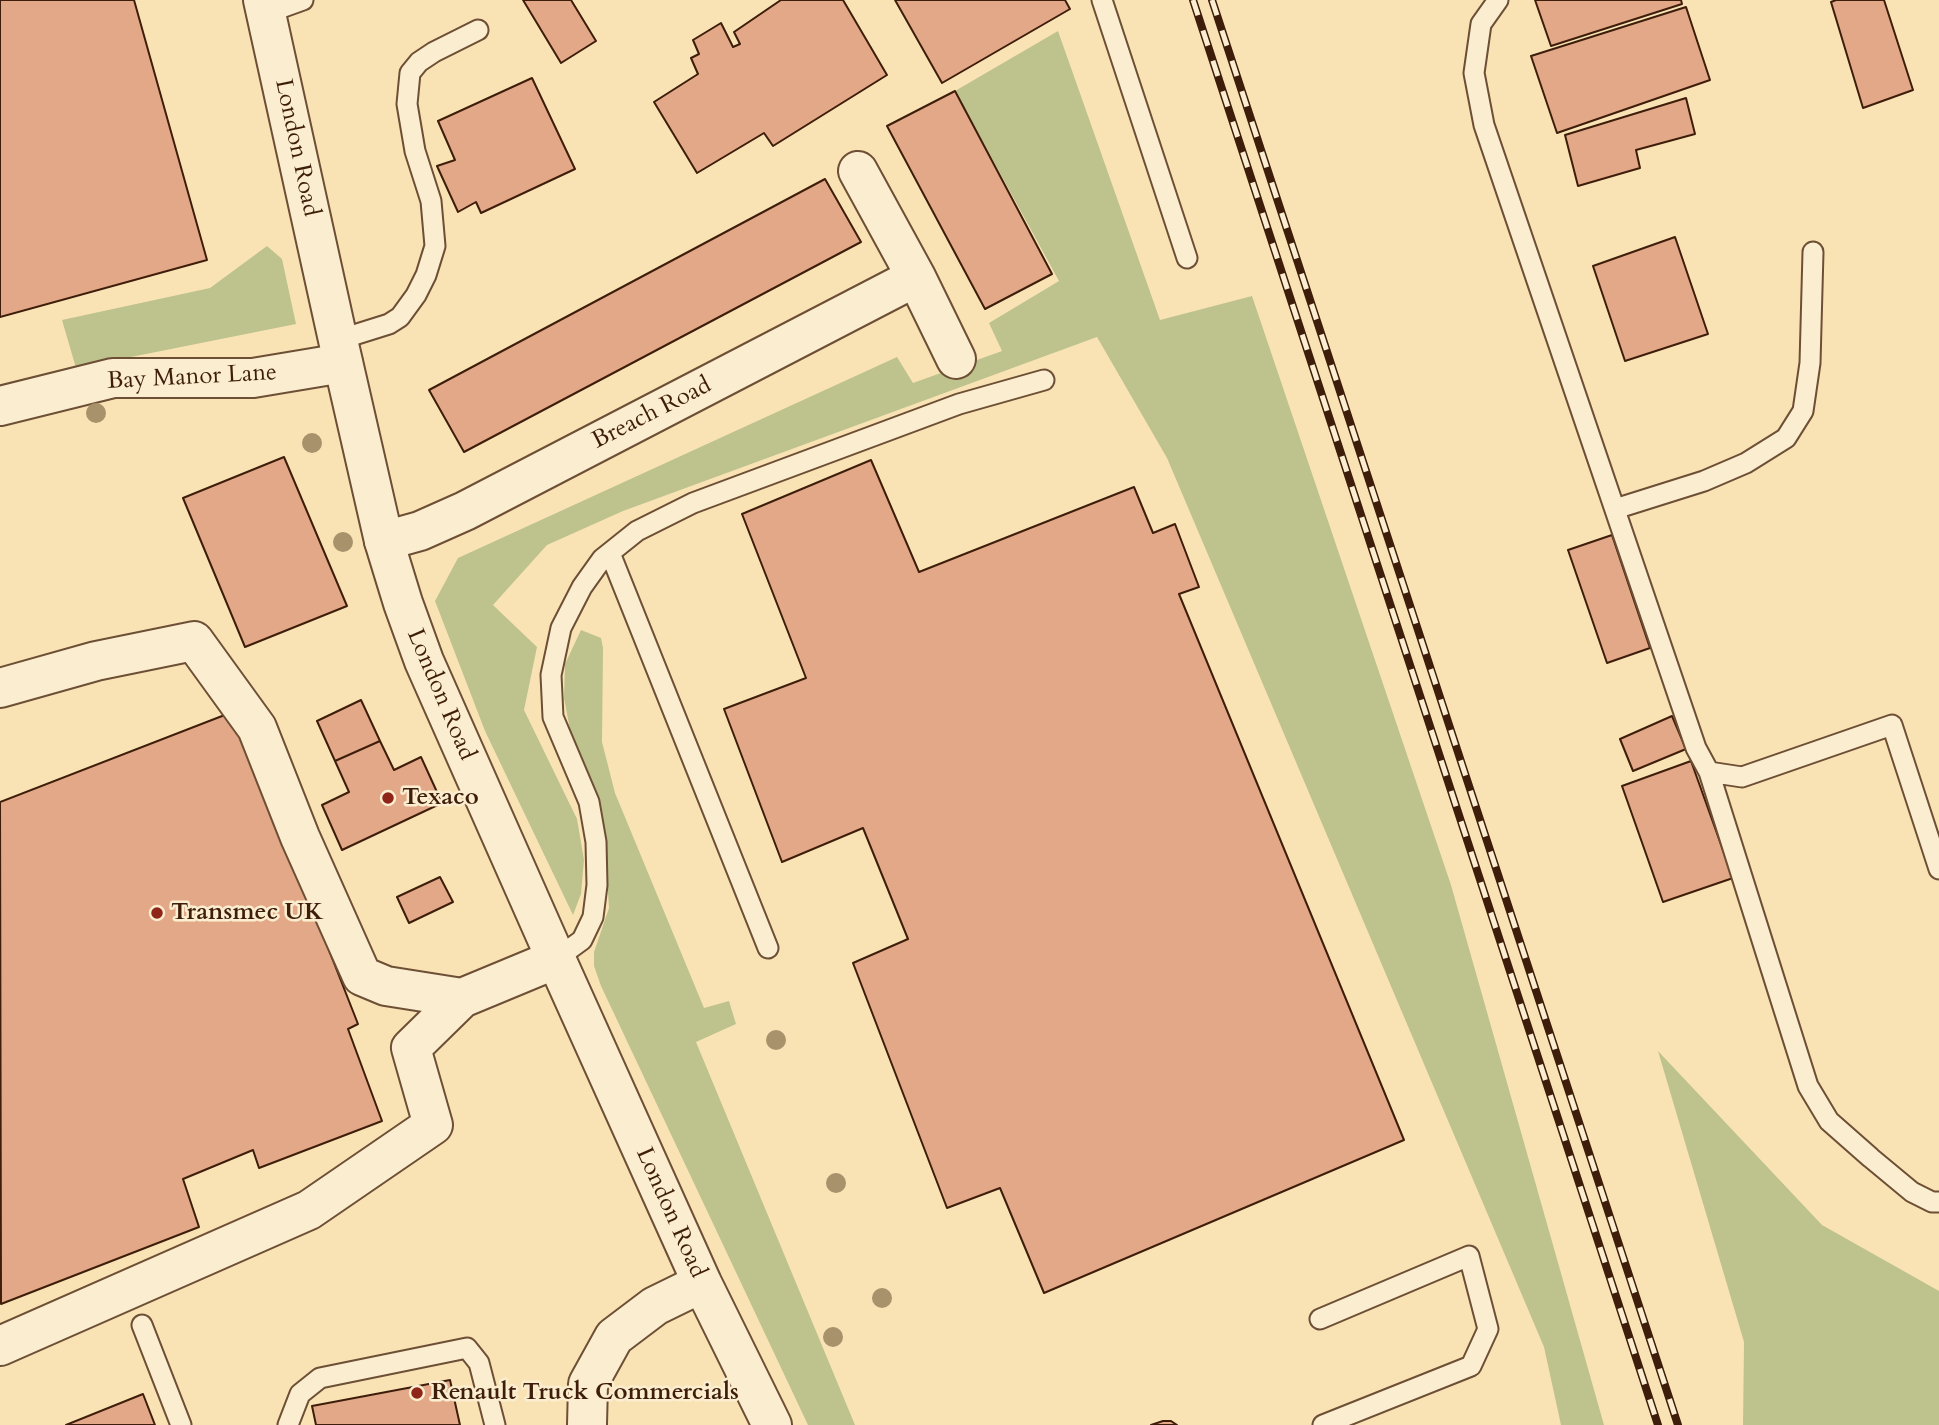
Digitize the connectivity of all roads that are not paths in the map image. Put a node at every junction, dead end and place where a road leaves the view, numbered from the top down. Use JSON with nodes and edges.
{"nodes":[{"id":1,"x":303,"y":0,"type":"edge"},
{"id":2,"x":1102,"y":0,"type":"edge"},
{"id":3,"x":1497,"y":0,"type":"edge"},
{"id":4,"x":265,"y":7,"type":"edge"},
{"id":5,"x":478,"y":30,"type":"dead end"},
{"id":6,"x":858,"y":171,"type":"dead end"},
{"id":7,"x":1813,"y":252,"type":"dead end"},
{"id":8,"x":1187,"y":258,"type":"dead end"},
{"id":9,"x":916,"y":277,"type":"junction"},
{"id":10,"x":340,"y":352,"type":"junction"},
{"id":11,"x":956,"y":359,"type":"dead end"},
{"id":12,"x":1044,"y":380,"type":"dead end"},
{"id":13,"x":0,"y":407,"type":"edge"},
{"id":14,"x":1615,"y":509,"type":"junction"},
{"id":15,"x":384,"y":541,"type":"junction"},
{"id":16,"x":610,"y":553,"type":"junction"},
{"id":17,"x":0,"y":688,"type":"edge"},
{"id":18,"x":1709,"y":772,"type":"junction"},
{"id":19,"x":1939,"y":869,"type":"edge"},
{"id":20,"x":768,"y":948,"type":"dead end"},
{"id":21,"x":555,"y":958,"type":"junction"},
{"id":22,"x":462,"y":998,"type":"junction"},
{"id":23,"x":1939,"y":1202,"type":"edge"},
{"id":24,"x":702,"y":1283,"type":"junction"},
{"id":25,"x":1320,"y":1319,"type":"dead end"},
{"id":26,"x":142,"y":1325,"type":"dead end"},
{"id":27,"x":0,"y":1346,"type":"edge"},
{"id":28,"x":181,"y":1425,"type":"edge"},
{"id":29,"x":288,"y":1425,"type":"edge"},
{"id":30,"x":495,"y":1425,"type":"edge"},
{"id":31,"x":587,"y":1425,"type":"edge"},
{"id":32,"x":772,"y":1425,"type":"edge"},
{"id":33,"x":1323,"y":1425,"type":"edge"}],
"edges":[{"from":1,"to":4,"type":"lane"},
{"from":2,"to":8,"type":"lane"},
{"from":3,"to":14,"type":"lane"},
{"from":4,"to":10,"type":"street","name":"London Road"},
{"from":5,"to":10,"type":"lane"},
{"from":6,"to":9,"type":"street"},
{"from":7,"to":14,"type":"lane"},
{"from":9,"to":11,"type":"street"},
{"from":9,"to":15,"type":"street","name":"Breach Road"},
{"from":10,"to":13,"type":"street","name":"Bay Manor Lane"},
{"from":10,"to":15,"type":"street","name":"London Road"},
{"from":12,"to":16,"type":"lane"},
{"from":14,"to":18,"type":"lane"},
{"from":15,"to":21,"type":"street","name":"London Road"},
{"from":16,"to":20,"type":"lane"},
{"from":16,"to":21,"type":"lane"},
{"from":17,"to":22,"type":"street"},
{"from":18,"to":19,"type":"lane"},
{"from":18,"to":23,"type":"lane"},
{"from":21,"to":22,"type":"street"},
{"from":21,"to":24,"type":"street","name":"London Road"},
{"from":22,"to":27,"type":"street"},
{"from":24,"to":31,"type":"street"},
{"from":24,"to":32,"type":"street","name":"London Road"},
{"from":25,"to":33,"type":"lane"},
{"from":26,"to":28,"type":"lane"},
{"from":29,"to":30,"type":"lane"}]}
